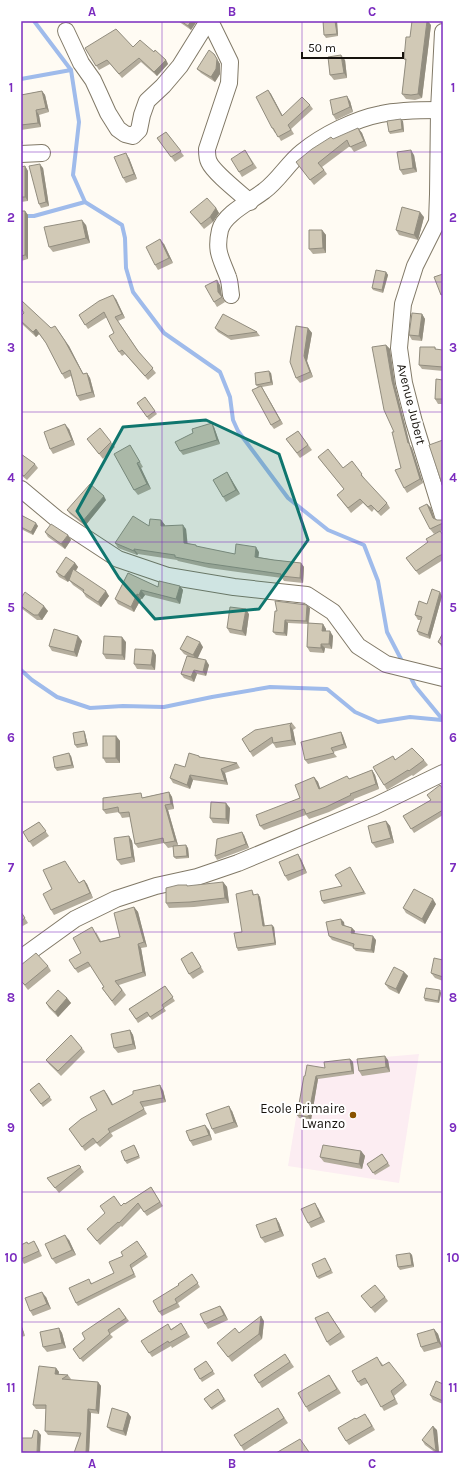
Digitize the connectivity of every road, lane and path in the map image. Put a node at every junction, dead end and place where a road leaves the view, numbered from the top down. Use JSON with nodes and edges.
{"nodes":[{"id":1,"x":209,"y":21,"type":"edge"},
{"id":2,"x":66,"y":31,"type":"dead end"},
{"id":3,"x":443,"y":32,"type":"edge"},
{"id":4,"x":440,"y":101,"type":"edge"},
{"id":5,"x":42,"y":153,"type":"dead end"},
{"id":6,"x":21,"y":154,"type":"edge"},
{"id":7,"x":250,"y":202,"type":"junction"},
{"id":8,"x":440,"y":227,"type":"edge"},
{"id":9,"x":231,"y":295,"type":"dead end"},
{"id":10,"x":21,"y":489,"type":"edge"},
{"id":11,"x":443,"y":516,"type":"edge"},
{"id":12,"x":443,"y":678,"type":"edge"},
{"id":13,"x":443,"y":773,"type":"edge"},
{"id":14,"x":21,"y":958,"type":"edge"}],
"edges":[{"from":1,"to":2,"type":"street"},
{"from":1,"to":7,"type":"street"},
{"from":3,"to":4,"type":"street","name":"Avenue Jubert"},
{"from":4,"to":7,"type":"street"},
{"from":4,"to":8,"type":"street","name":"Avenue Jubert"},
{"from":5,"to":6,"type":"street"},
{"from":7,"to":9,"type":"street"},
{"from":8,"to":11,"type":"street","name":"Avenue Jubert"},
{"from":10,"to":12,"type":"street"},
{"from":13,"to":14,"type":"street"}]}
